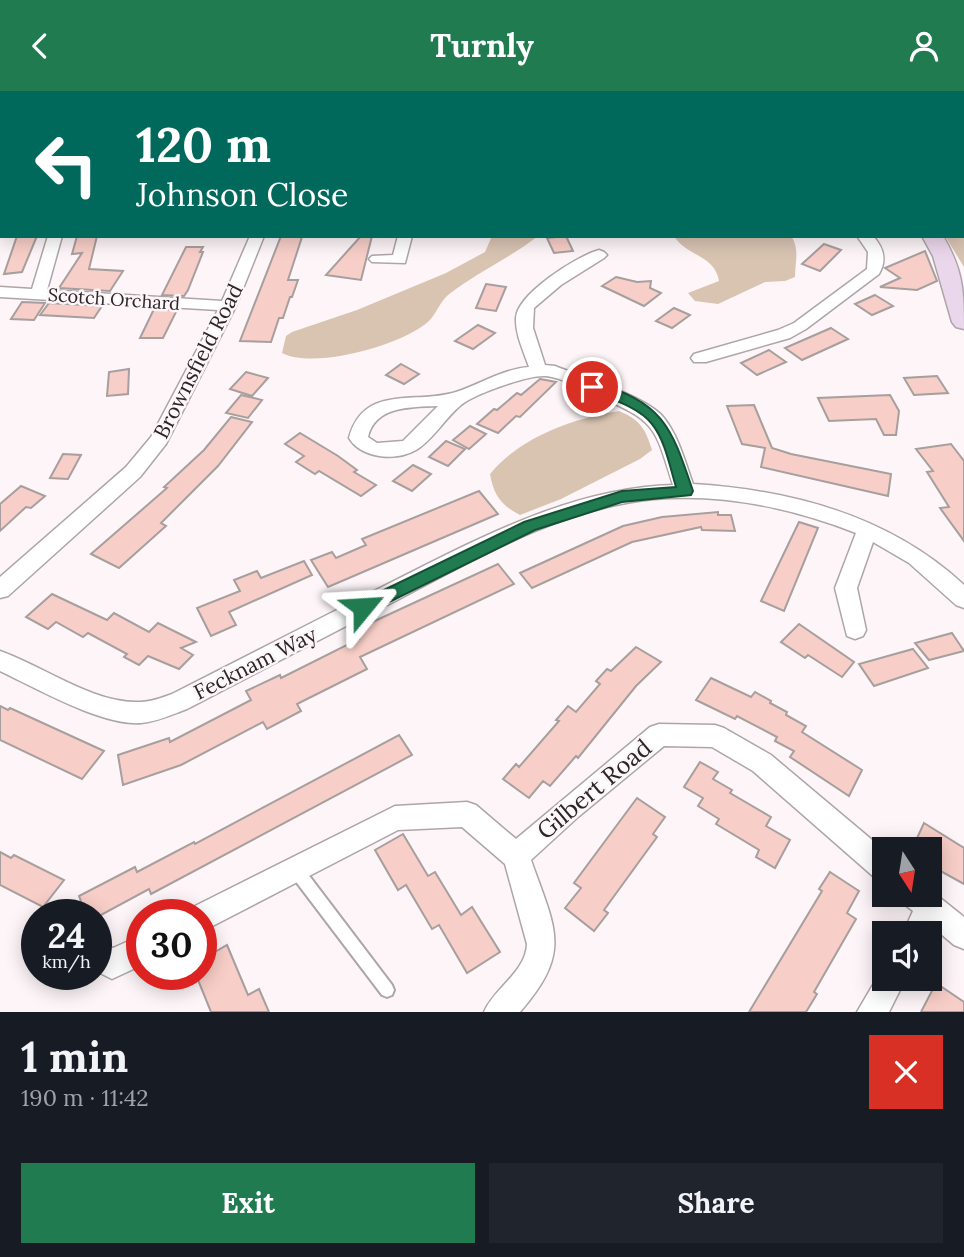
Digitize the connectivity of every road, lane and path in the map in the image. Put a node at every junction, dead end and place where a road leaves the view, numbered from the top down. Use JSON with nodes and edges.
{"nodes":[{"id":1,"x":62,"y":91,"type":"edge"},
{"id":2,"x":73,"y":91,"type":"edge"},
{"id":3,"x":54,"y":238,"type":"edge"},
{"id":4,"x":256,"y":238,"type":"edge"},
{"id":5,"x":405,"y":238,"type":"edge"},
{"id":6,"x":866,"y":238,"type":"edge"},
{"id":7,"x":933,"y":238,"type":"edge"},
{"id":8,"x":599,"y":255,"type":"dead end"},
{"id":9,"x":377,"y":259,"type":"dead end"},
{"id":10,"x":960,"y":291,"type":"edge"},
{"id":11,"x":0,"y":292,"type":"edge"},
{"id":12,"x":38,"y":295,"type":"junction"},
{"id":13,"x":228,"y":306,"type":"junction"},
{"id":14,"x":964,"y":322,"type":"edge"},
{"id":15,"x":719,"y":336,"type":"dead end"},
{"id":16,"x":733,"y":350,"type":"junction"},
{"id":17,"x":700,"y":358,"type":"dead end"},
{"id":18,"x":538,"y":369,"type":"junction"},
{"id":19,"x":456,"y":399,"type":"junction"},
{"id":20,"x":685,"y":491,"type":"junction"},
{"id":21,"x":867,"y":530,"type":"junction"},
{"id":22,"x":0,"y":590,"type":"edge"},
{"id":23,"x":964,"y":599,"type":"edge"},
{"id":24,"x":855,"y":630,"type":"dead end"},
{"id":25,"x":0,"y":661,"type":"edge"},
{"id":26,"x":516,"y":856,"type":"junction"},
{"id":27,"x":872,"y":858,"type":"edge"},
{"id":28,"x":296,"y":870,"type":"junction"},
{"id":29,"x":217,"y":910,"type":"edge"},
{"id":30,"x":921,"y":912,"type":"edge"},
{"id":31,"x":964,"y":935,"type":"edge"},
{"id":32,"x":387,"y":991,"type":"dead end"},
{"id":33,"x":884,"y":991,"type":"edge"},
{"id":34,"x":499,"y":1012,"type":"edge"},
{"id":35,"x":872,"y":1012,"type":"edge"}],
"edges":[{"from":1,"to":2,"type":"street"},
{"from":3,"to":12,"type":"street"},
{"from":4,"to":13,"type":"street","name":"Brownsfield Road"},
{"from":5,"to":9,"type":"street"},
{"from":6,"to":16,"type":"street"},
{"from":7,"to":10,"type":"street"},
{"from":8,"to":18,"type":"street"},
{"from":10,"to":14,"type":"street"},
{"from":11,"to":12,"type":"street","name":"Scotch Orchard"},
{"from":12,"to":13,"type":"street","name":"Scotch Orchard"},
{"from":13,"to":22,"type":"street","name":"Brownsfield Road"},
{"from":15,"to":16,"type":"street"},
{"from":16,"to":17,"type":"street"},
{"from":18,"to":19,"type":"street"},
{"from":18,"to":20,"type":"street"},
{"from":19,"to":19,"type":"street"},
{"from":20,"to":21,"type":"street","name":"Fecknam Way"},
{"from":20,"to":25,"type":"street","name":"Fecknam Way"},
{"from":21,"to":23,"type":"street","name":"Fecknam Way"},
{"from":21,"to":24,"type":"street"},
{"from":26,"to":27,"type":"street","name":"Gilbert Road"},
{"from":26,"to":28,"type":"street"},
{"from":26,"to":34,"type":"street"},
{"from":28,"to":29,"type":"street"},
{"from":28,"to":32,"type":"lane"},
{"from":30,"to":31,"type":"street"},
{"from":33,"to":35,"type":"street"}]}
